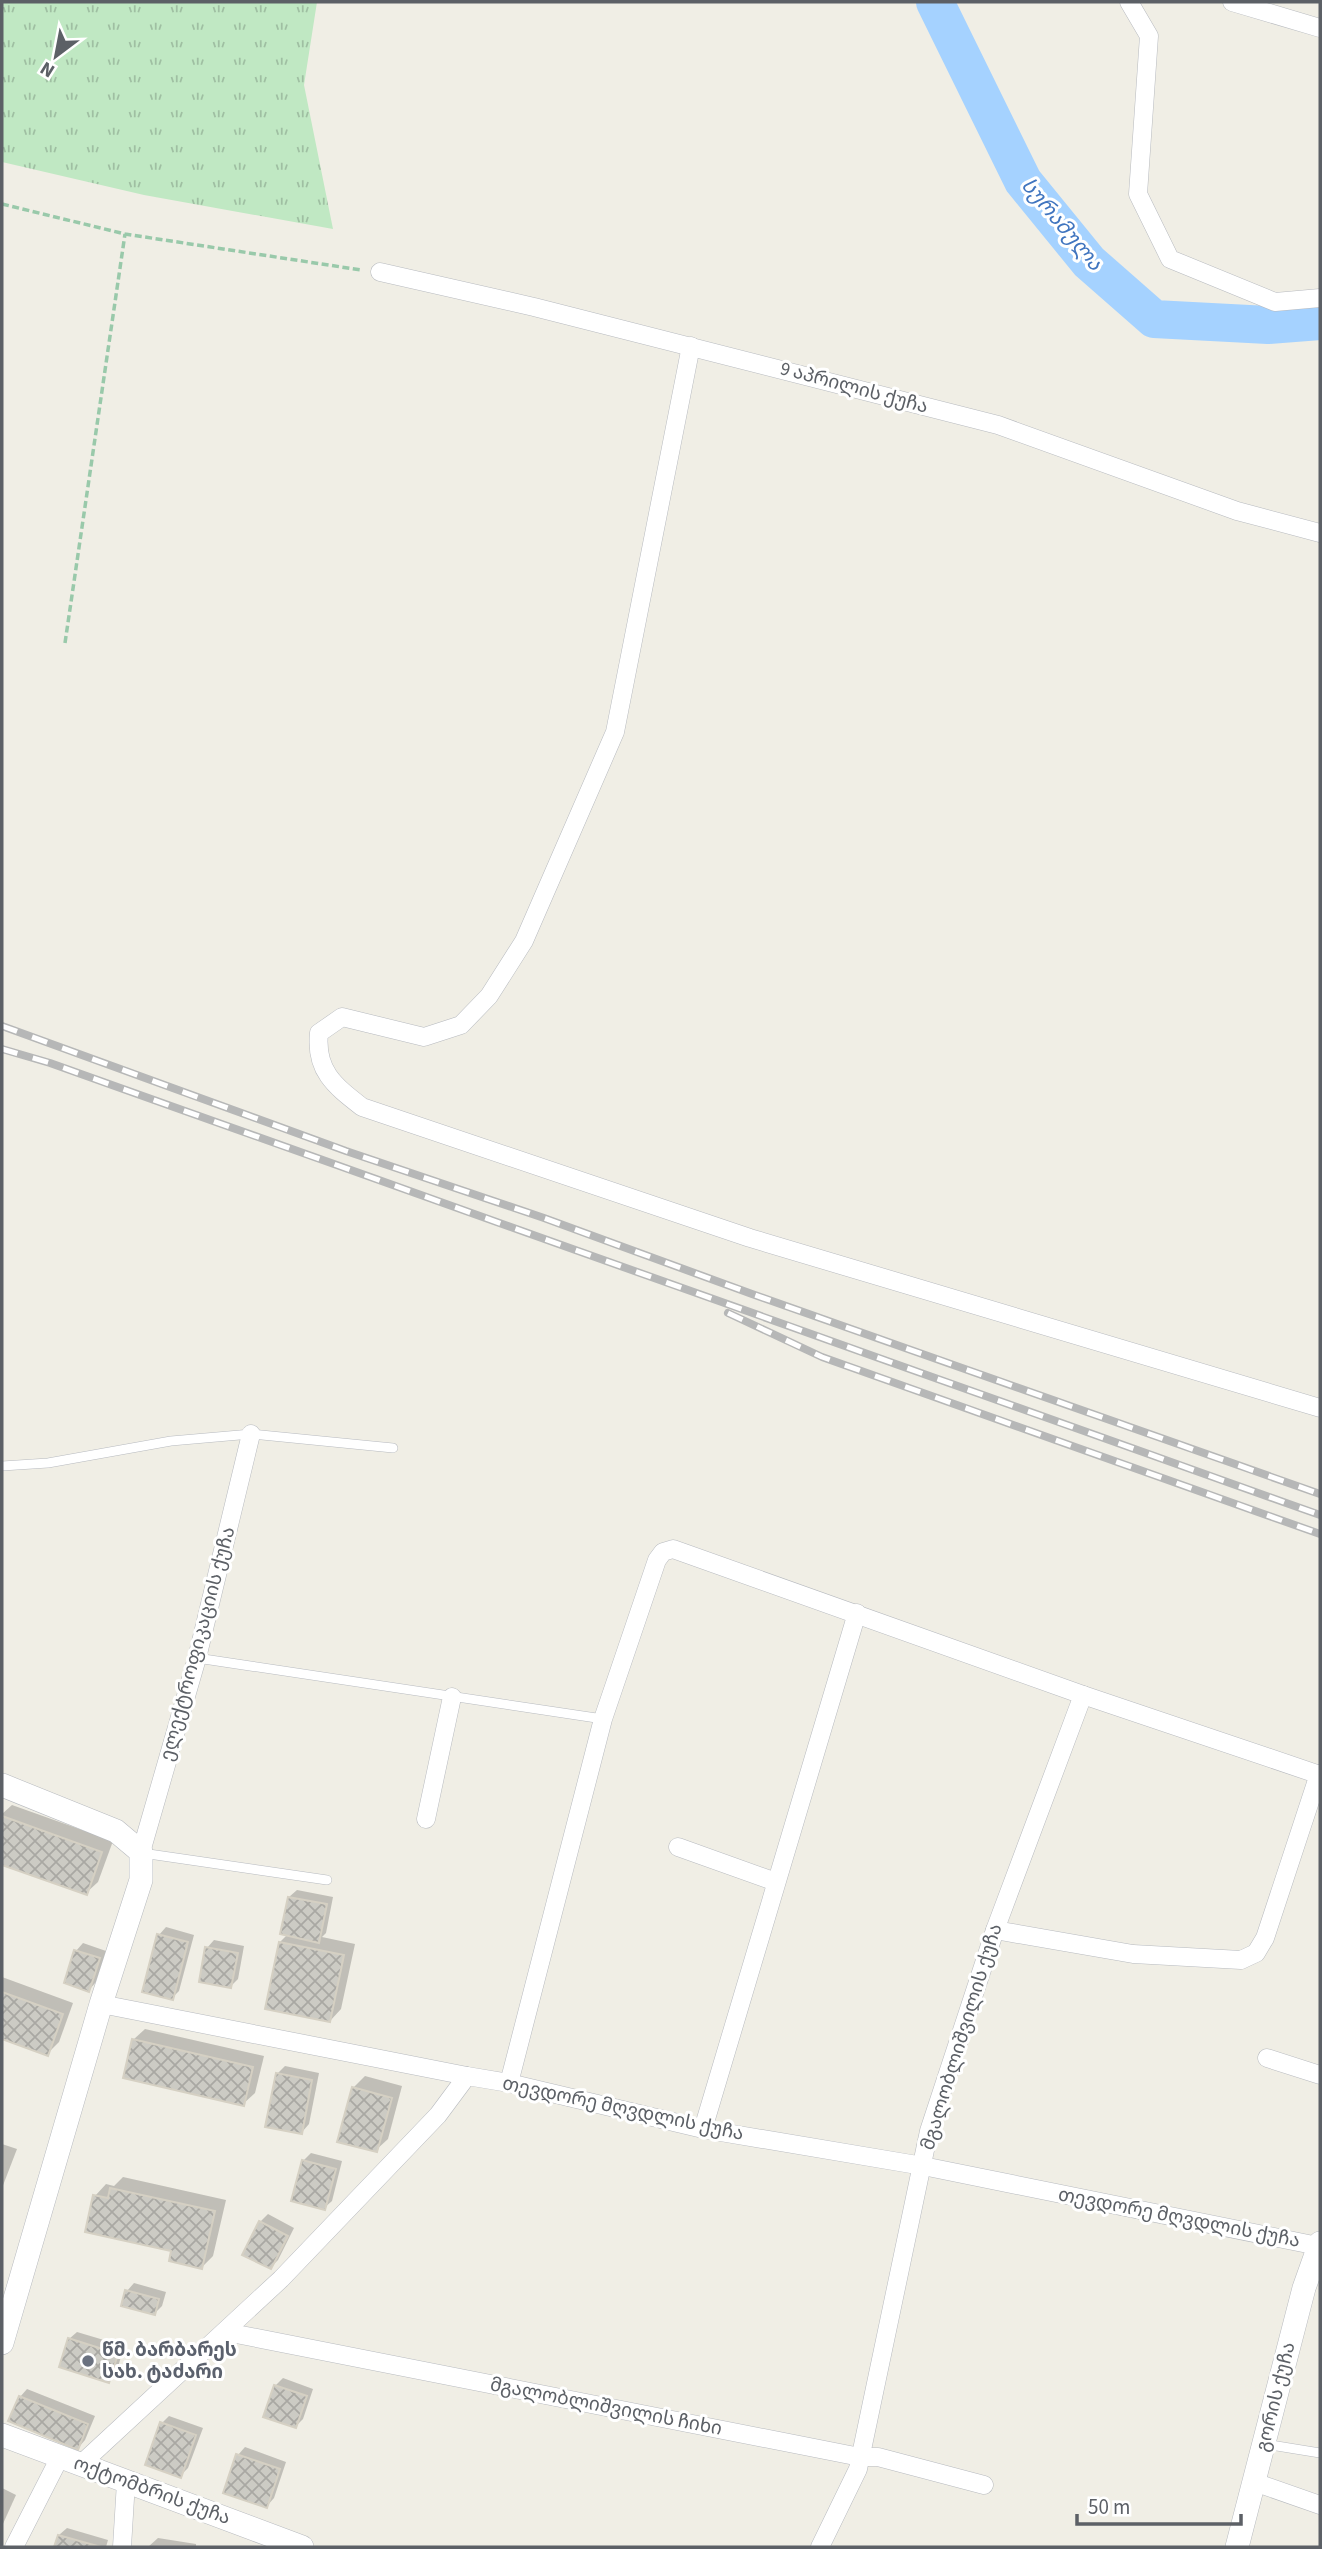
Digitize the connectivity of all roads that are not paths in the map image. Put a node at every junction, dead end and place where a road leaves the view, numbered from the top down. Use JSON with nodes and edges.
{"nodes":[{"id":1,"x":1129,"y":2,"type":"edge"},
{"id":2,"x":1232,"y":2,"type":"edge"},
{"id":3,"x":1320,"y":27,"type":"edge"},
{"id":4,"x":380,"y":272,"type":"road end"},
{"id":5,"x":1320,"y":298,"type":"edge"},
{"id":6,"x":691,"y":346,"type":"junction"},
{"id":7,"x":1320,"y":533,"type":"edge"},
{"id":8,"x":1320,"y":1408,"type":"edge"},
{"id":9,"x":251,"y":1434,"type":"junction"},
{"id":10,"x":393,"y":1448,"type":"dead end"},
{"id":11,"x":2,"y":1466,"type":"edge"},
{"id":12,"x":857,"y":1613,"type":"junction"},
{"id":13,"x":197,"y":1658,"type":"junction"},
{"id":14,"x":1083,"y":1695,"type":"junction"},
{"id":15,"x":452,"y":1697,"type":"junction"},
{"id":16,"x":603,"y":1719,"type":"junction"},
{"id":17,"x":1320,"y":1775,"type":"edge"},
{"id":18,"x":2,"y":1785,"type":"edge"},
{"id":19,"x":426,"y":1819,"type":"dead end"},
{"id":20,"x":678,"y":1847,"type":"dead end"},
{"id":21,"x":141,"y":1852,"type":"junction"},
{"id":22,"x":327,"y":1880,"type":"dead end"},
{"id":23,"x":776,"y":1882,"type":"junction"},
{"id":24,"x":995,"y":1930,"type":"junction"},
{"id":25,"x":101,"y":2004,"type":"junction"},
{"id":26,"x":1268,"y":2058,"type":"dead end"},
{"id":27,"x":1320,"y":2075,"type":"edge"},
{"id":28,"x":467,"y":2076,"type":"junction"},
{"id":29,"x":509,"y":2083,"type":"junction"},
{"id":30,"x":703,"y":2129,"type":"junction"},
{"id":31,"x":923,"y":2166,"type":"junction"},
{"id":32,"x":1319,"y":2245,"type":"edge"},
{"id":33,"x":226,"y":2332,"type":"junction"},
{"id":34,"x":2,"y":2343,"type":"edge"},
{"id":35,"x":2,"y":2435,"type":"edge"},
{"id":36,"x":1264,"y":2444,"type":"junction"},
{"id":37,"x":1320,"y":2453,"type":"edge"},
{"id":38,"x":860,"y":2457,"type":"junction"},
{"id":39,"x":70,"y":2461,"type":"junction"},
{"id":40,"x":126,"y":2482,"type":"junction"},
{"id":41,"x":1254,"y":2482,"type":"junction"},
{"id":42,"x":984,"y":2485,"type":"dead end"},
{"id":43,"x":1320,"y":2505,"type":"edge"},
{"id":44,"x":15,"y":2547,"type":"edge"},
{"id":45,"x":122,"y":2547,"type":"edge"},
{"id":46,"x":302,"y":2547,"type":"edge"},
{"id":47,"x":820,"y":2547,"type":"edge"},
{"id":48,"x":1237,"y":2547,"type":"edge"}],
"edges":[{"from":1,"to":5,"type":"street"},
{"from":2,"to":3,"type":"street"},
{"from":4,"to":6,"type":"street","name":"9 აპრილის ქუჩა"},
{"from":6,"to":7,"type":"street","name":"9 აპრილის ქუჩა"},
{"from":6,"to":8,"type":"street"},
{"from":9,"to":10,"type":"lane"},
{"from":9,"to":11,"type":"lane"},
{"from":9,"to":13,"type":"street","name":"ელექტროფიკაციის ქუჩა"},
{"from":12,"to":14,"type":"street"},
{"from":12,"to":16,"type":"street"},
{"from":12,"to":23,"type":"street"},
{"from":13,"to":15,"type":"lane"},
{"from":13,"to":21,"type":"street","name":"ელექტროფიკაციის ქუჩა"},
{"from":14,"to":17,"type":"street"},
{"from":14,"to":24,"type":"street","name":"მგალობლიშვილის ქუჩა"},
{"from":15,"to":16,"type":"lane"},
{"from":15,"to":19,"type":"street"},
{"from":16,"to":29,"type":"street"},
{"from":17,"to":24,"type":"street"},
{"from":18,"to":21,"type":"street"},
{"from":20,"to":23,"type":"street"},
{"from":21,"to":22,"type":"lane"},
{"from":21,"to":25,"type":"street","name":"ელექტროფიკაციის ქუჩა"},
{"from":23,"to":30,"type":"street"},
{"from":24,"to":31,"type":"street","name":"მგალობლიშვილის ქუჩა"},
{"from":25,"to":28,"type":"street"},
{"from":25,"to":34,"type":"street","name":"ელექტროფიკაციის ქუჩა"},
{"from":26,"to":27,"type":"street"},
{"from":28,"to":29,"type":"street","name":"თევდორე მღვდლის ქუჩა"},
{"from":28,"to":33,"type":"street"},
{"from":29,"to":30,"type":"street","name":"თევდორე მღვდლის ქუჩა"},
{"from":30,"to":31,"type":"street","name":"თევდორე მღვდლის ქუჩა"},
{"from":31,"to":32,"type":"street","name":"თევდორე მღვდლის ქუჩა"},
{"from":31,"to":38,"type":"street","name":"მგალობლიშვილის ქუჩა"},
{"from":32,"to":36,"type":"street","name":"გორის ქუჩა"},
{"from":33,"to":38,"type":"street","name":"მგალობლიშვილის ჩიხი"},
{"from":33,"to":39,"type":"street"},
{"from":35,"to":39,"type":"street","name":"ოქტომბრის ქუჩა"},
{"from":36,"to":37,"type":"lane"},
{"from":36,"to":41,"type":"street","name":"გორის ქუჩა"},
{"from":38,"to":42,"type":"street","name":"მგალობლიშვილის ჩიხი"},
{"from":38,"to":47,"type":"street","name":"მგალობლიშვილის ქუჩა"},
{"from":39,"to":40,"type":"street","name":"ოქტომბრის ქუჩა"},
{"from":39,"to":44,"type":"street"},
{"from":40,"to":45,"type":"street"},
{"from":40,"to":46,"type":"street","name":"ოქტომბრის ქუჩა"},
{"from":41,"to":43,"type":"street"},
{"from":41,"to":48,"type":"street","name":"გორის ქუჩა"}]}
